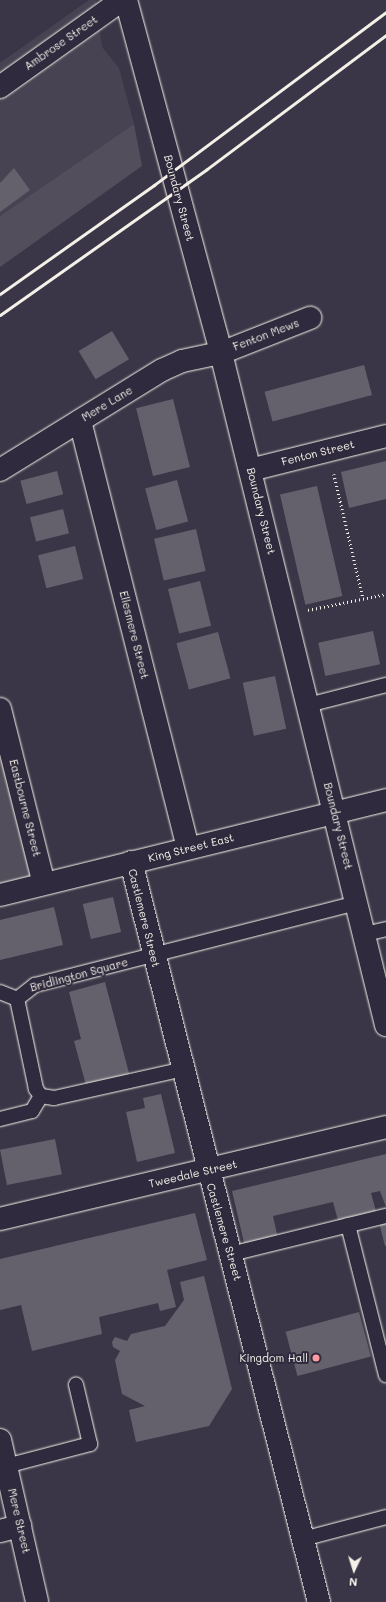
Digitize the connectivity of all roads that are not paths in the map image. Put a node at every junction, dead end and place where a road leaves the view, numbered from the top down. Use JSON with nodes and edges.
{"nodes":[{"id":1,"x":122,"y":0,"type":"edge"},
{"id":2,"x":126,"y":0,"type":"edge"},
{"id":3,"x":0,"y":87,"type":"edge"},
{"id":4,"x":310,"y":318,"type":"dead end"},
{"id":5,"x":221,"y":353,"type":"junction"},
{"id":6,"x":80,"y":421,"type":"junction"},
{"id":7,"x":386,"y":436,"type":"edge"},
{"id":8,"x":0,"y":470,"type":"edge"},
{"id":9,"x":250,"y":470,"type":"junction"},
{"id":10,"x":386,"y":685,"type":"edge"},
{"id":11,"x":308,"y":704,"type":"junction"},
{"id":12,"x":0,"y":709,"type":"edge"},
{"id":13,"x":386,"y":800,"type":"edge"},
{"id":14,"x":335,"y":812,"type":"junction"},
{"id":15,"x":188,"y":848,"type":"junction"},
{"id":16,"x":131,"y":862,"type":"junction"},
{"id":17,"x":44,"y":884,"type":"junction"},
{"id":18,"x":0,"y":895,"type":"edge"},
{"id":19,"x":357,"y":904,"type":"junction"},
{"id":20,"x":386,"y":929,"type":"edge"},
{"id":21,"x":365,"y":934,"type":"junction"},
{"id":22,"x":153,"y":955,"type":"junction"},
{"id":23,"x":383,"y":991,"type":"edge"},
{"id":24,"x":0,"y":992,"type":"edge"},
{"id":25,"x":17,"y":999,"type":"junction"},
{"id":26,"x":386,"y":1025,"type":"edge"},
{"id":27,"x":184,"y":1069,"type":"junction"},
{"id":28,"x":41,"y":1096,"type":"junction"},
{"id":29,"x":0,"y":1119,"type":"edge"},
{"id":30,"x":386,"y":1127,"type":"edge"},
{"id":31,"x":207,"y":1171,"type":"junction"},
{"id":32,"x":386,"y":1216,"type":"edge"},
{"id":33,"x":0,"y":1219,"type":"edge"},
{"id":34,"x":348,"y":1225,"type":"junction"},
{"id":35,"x":231,"y":1254,"type":"junction"},
{"id":36,"x":386,"y":1375,"type":"edge"},
{"id":37,"x":76,"y":1385,"type":"dead end"},
{"id":38,"x":0,"y":1440,"type":"edge"},
{"id":39,"x":6,"y":1466,"type":"junction"},
{"id":40,"x":386,"y":1517,"type":"edge"},
{"id":41,"x":10,"y":1529,"type":"edge"},
{"id":42,"x":303,"y":1539,"type":"junction"},
{"id":43,"x":37,"y":1602,"type":"edge"},
{"id":44,"x":319,"y":1602,"type":"edge"}],
"edges":[{"from":1,"to":3,"type":"street","name":"Ambrose Street"},
{"from":2,"to":5,"type":"street","name":"Boundary Street"},
{"from":4,"to":5,"type":"street","name":"Fenton Mews"},
{"from":5,"to":6,"type":"street","name":"Mere Lane"},
{"from":5,"to":9,"type":"street","name":"Boundary Street"},
{"from":6,"to":8,"type":"street","name":"Mere Lane"},
{"from":6,"to":15,"type":"street","name":"Ellesmere Street"},
{"from":7,"to":9,"type":"street","name":"Fenton Street"},
{"from":9,"to":11,"type":"street","name":"Boundary Street"},
{"from":10,"to":11,"type":"lane"},
{"from":11,"to":14,"type":"street","name":"Boundary Street"},
{"from":12,"to":17,"type":"street","name":"Eastbourne Street"},
{"from":13,"to":14,"type":"street","name":"King Street East"},
{"from":14,"to":15,"type":"street","name":"King Street East"},
{"from":14,"to":19,"type":"street","name":"Boundary Street"},
{"from":15,"to":16,"type":"street","name":"King Street East"},
{"from":16,"to":17,"type":"street","name":"King Street East"},
{"from":16,"to":22,"type":"street","name":"Castlemere Street"},
{"from":17,"to":18,"type":"street","name":"King Street East"},
{"from":19,"to":21,"type":"street","name":"Boundary Street"},
{"from":19,"to":22,"type":"lane","name":"Bridlington Square"},
{"from":20,"to":21,"type":"lane"},
{"from":21,"to":23,"type":"street","name":"Boundary Street"},
{"from":22,"to":25,"type":"lane","name":"Bridlington Square"},
{"from":22,"to":27,"type":"street","name":"Castlemere Street"},
{"from":23,"to":26,"type":"street","name":"Boundary Street"},
{"from":24,"to":25,"type":"lane"},
{"from":25,"to":28,"type":"lane","name":"Bridlington Square"},
{"from":27,"to":28,"type":"lane"},
{"from":27,"to":31,"type":"street","name":"Castlemere Street"},
{"from":28,"to":29,"type":"lane"},
{"from":30,"to":31,"type":"street","name":"Tweedale Street"},
{"from":31,"to":33,"type":"street","name":"Tweedale Street"},
{"from":31,"to":35,"type":"street","name":"Castlemere Street"},
{"from":32,"to":34,"type":"lane"},
{"from":34,"to":35,"type":"lane"},
{"from":34,"to":36,"type":"lane"},
{"from":35,"to":42,"type":"street","name":"Castlemere Street"},
{"from":37,"to":39,"type":"lane"},
{"from":38,"to":39,"type":"street","name":"Mere Street"},
{"from":39,"to":41,"type":"street","name":"Mere Street"},
{"from":40,"to":42,"type":"lane"},
{"from":41,"to":43,"type":"street","name":"Mere Street"},
{"from":42,"to":44,"type":"street","name":"Castlemere Street"}]}
